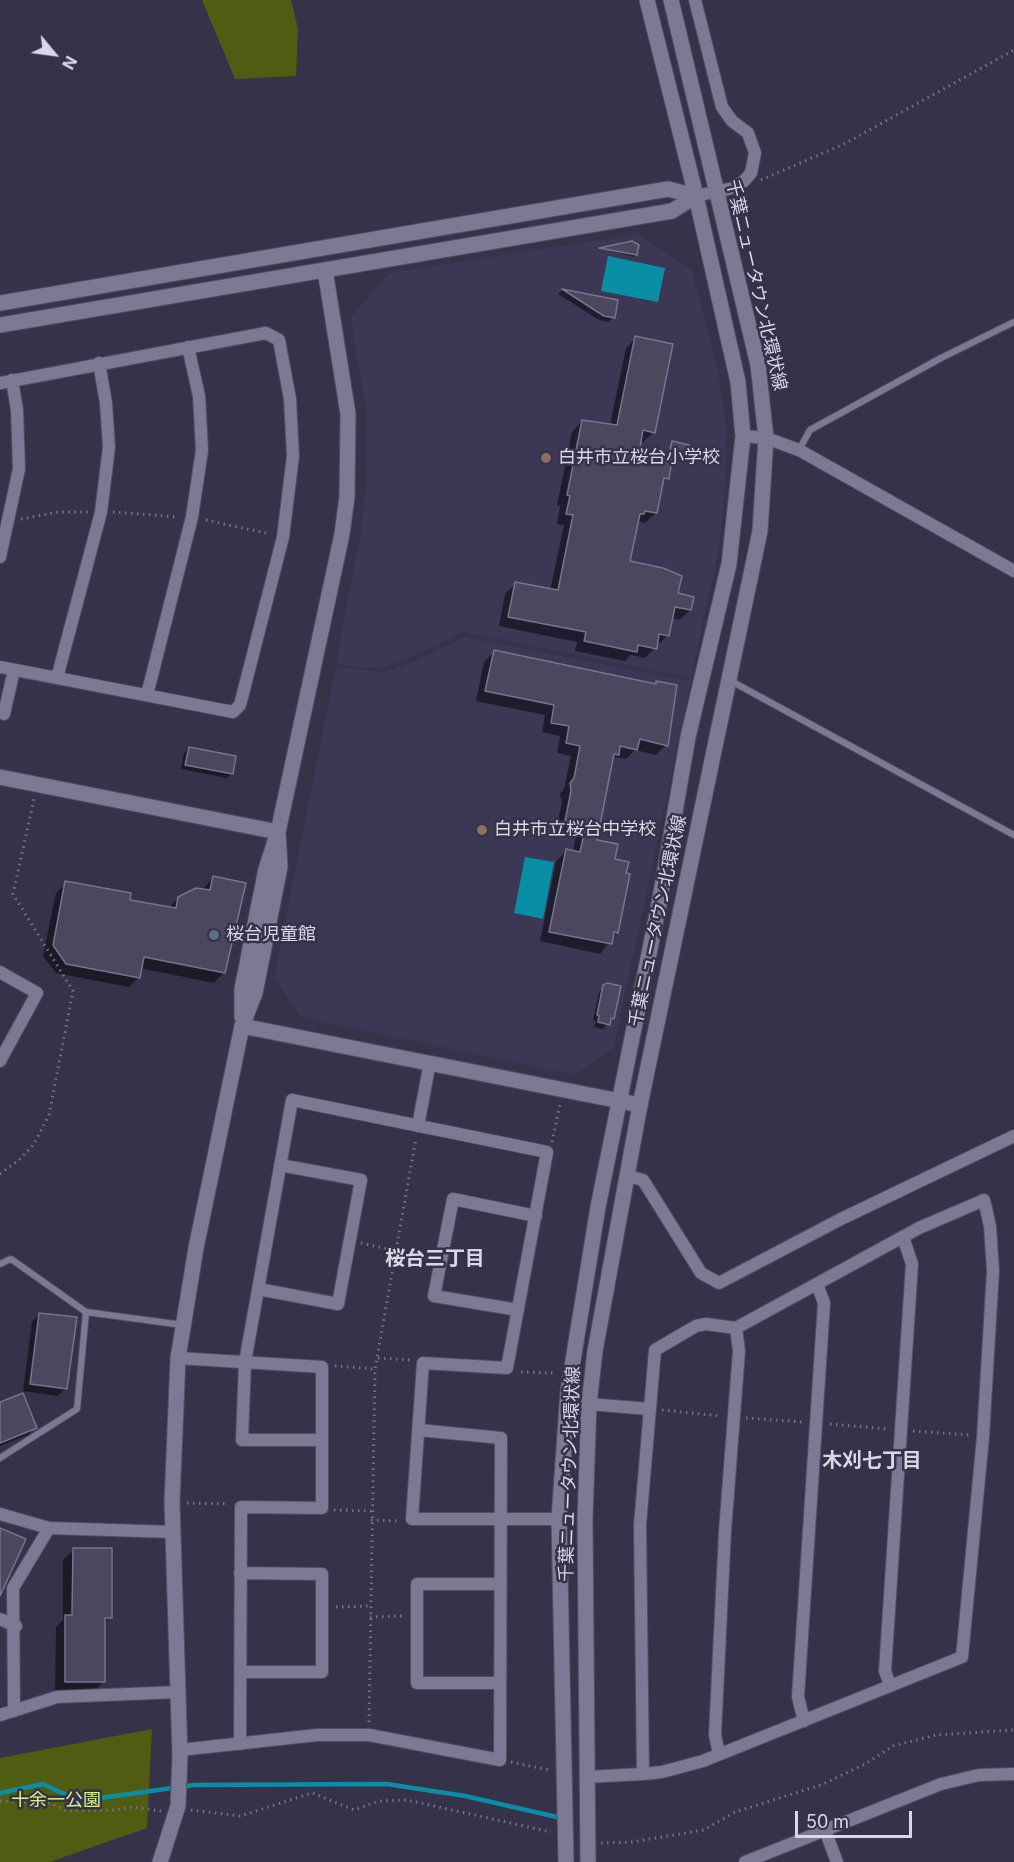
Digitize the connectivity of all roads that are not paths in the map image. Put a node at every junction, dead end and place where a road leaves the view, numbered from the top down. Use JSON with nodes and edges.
{"nodes":[{"id":1,"x":647,"y":0,"type":"edge"},
{"id":2,"x":671,"y":0,"type":"edge"},
{"id":3,"x":695,"y":0,"type":"edge"},
{"id":4,"x":715,"y":192,"type":"junction"},
{"id":5,"x":696,"y":196,"type":"junction"},
{"id":6,"x":325,"y":270,"type":"junction"},
{"id":7,"x":0,"y":303,"type":"edge"},
{"id":8,"x":1014,"y":322,"type":"edge"},
{"id":9,"x":0,"y":325,"type":"edge"},
{"id":10,"x":188,"y":347,"type":"junction"},
{"id":11,"x":99,"y":363,"type":"junction"},
{"id":12,"x":6,"y":382,"type":"edge"},
{"id":13,"x":743,"y":436,"type":"junction"},
{"id":14,"x":766,"y":438,"type":"junction"},
{"id":15,"x":799,"y":450,"type":"junction"},
{"id":16,"x":0,"y":557,"type":"edge"},
{"id":17,"x":1014,"y":571,"type":"edge"},
{"id":18,"x":0,"y":667,"type":"edge"},
{"id":19,"x":14,"y":670,"type":"junction"},
{"id":20,"x":57,"y":678,"type":"junction"},
{"id":21,"x":728,"y":679,"type":"junction"},
{"id":22,"x":147,"y":695,"type":"junction"},
{"id":23,"x":4,"y":714,"type":"dead end"},
{"id":24,"x":0,"y":777,"type":"edge"},
{"id":25,"x":278,"y":832,"type":"junction"},
{"id":26,"x":1014,"y":835,"type":"edge"},
{"id":27,"x":0,"y":972,"type":"edge"},
{"id":28,"x":242,"y":1026,"type":"junction"},
{"id":29,"x":0,"y":1061,"type":"edge"},
{"id":30,"x":430,"y":1062,"type":"junction"},
{"id":31,"x":619,"y":1101,"type":"junction"},
{"id":32,"x":640,"y":1105,"type":"junction"},
{"id":33,"x":418,"y":1126,"type":"junction"},
{"id":34,"x":1014,"y":1136,"type":"edge"},
{"id":35,"x":280,"y":1165,"type":"junction"},
{"id":36,"x":628,"y":1176,"type":"junction"},
{"id":37,"x":536,"y":1216,"type":"junction"},
{"id":38,"x":903,"y":1237,"type":"junction"},
{"id":39,"x":0,"y":1264,"type":"edge"},
{"id":40,"x":817,"y":1284,"type":"junction"},
{"id":41,"x":258,"y":1289,"type":"junction"},
{"id":42,"x":518,"y":1310,"type":"junction"},
{"id":43,"x":86,"y":1312,"type":"junction"},
{"id":44,"x":184,"y":1326,"type":"junction"},
{"id":45,"x":736,"y":1328,"type":"junction"},
{"id":46,"x":178,"y":1358,"type":"junction"},
{"id":47,"x":244,"y":1362,"type":"junction"},
{"id":48,"x":589,"y":1404,"type":"junction"},
{"id":49,"x":649,"y":1409,"type":"junction"},
{"id":50,"x":419,"y":1430,"type":"junction"},
{"id":51,"x":322,"y":1440,"type":"junction"},
{"id":52,"x":0,"y":1458,"type":"edge"},
{"id":53,"x":0,"y":1514,"type":"edge"},
{"id":54,"x":500,"y":1519,"type":"junction"},
{"id":55,"x":559,"y":1519,"type":"junction"},
{"id":56,"x":49,"y":1528,"type":"junction"},
{"id":57,"x":173,"y":1532,"type":"junction"},
{"id":58,"x":240,"y":1573,"type":"junction"},
{"id":59,"x":500,"y":1584,"type":"junction"},
{"id":60,"x":0,"y":1619,"type":"edge"},
{"id":61,"x":16,"y":1626,"type":"junction"},
{"id":62,"x":240,"y":1672,"type":"junction"},
{"id":63,"x":500,"y":1683,"type":"junction"},
{"id":64,"x":890,"y":1685,"type":"junction"},
{"id":65,"x":178,"y":1692,"type":"junction"},
{"id":66,"x":14,"y":1710,"type":"junction"},
{"id":67,"x":0,"y":1715,"type":"edge"},
{"id":68,"x":804,"y":1720,"type":"junction"},
{"id":69,"x":240,"y":1744,"type":"junction"},
{"id":70,"x":180,"y":1750,"type":"junction"},
{"id":71,"x":719,"y":1754,"type":"junction"},
{"id":72,"x":643,"y":1774,"type":"junction"},
{"id":73,"x":1014,"y":1774,"type":"edge"},
{"id":74,"x":586,"y":1777,"type":"junction"},
{"id":75,"x":825,"y":1830,"type":"junction"},
{"id":76,"x":749,"y":1861,"type":"edge"},
{"id":77,"x":160,"y":1862,"type":"edge"},
{"id":78,"x":566,"y":1862,"type":"edge"},
{"id":79,"x":588,"y":1862,"type":"edge"},
{"id":80,"x":837,"y":1862,"type":"edge"}],
"edges":[{"from":1,"to":5,"type":"main road","name":"千葉ニュータウン北環状線"},
{"from":2,"to":4,"type":"main road","name":"千葉ニュータウン北環状線"},
{"from":3,"to":4,"type":"street"},
{"from":4,"to":5,"type":"street"},
{"from":4,"to":14,"type":"main road","name":"千葉ニュータウン北環状線"},
{"from":5,"to":6,"type":"main road"},
{"from":5,"to":7,"type":"main road"},
{"from":5,"to":13,"type":"main road","name":"千葉ニュータウン北環状線"},
{"from":6,"to":9,"type":"main road"},
{"from":6,"to":25,"type":"main road"},
{"from":8,"to":15,"type":"lane"},
{"from":10,"to":11,"type":"street"},
{"from":10,"to":22,"type":"street"},
{"from":10,"to":22,"type":"street"},
{"from":11,"to":12,"type":"street"},
{"from":11,"to":20,"type":"street"},
{"from":12,"to":16,"type":"street"},
{"from":13,"to":14,"type":"street"},
{"from":13,"to":31,"type":"main road","name":"千葉ニュータウン北環状線"},
{"from":14,"to":15,"type":"street"},
{"from":14,"to":21,"type":"main road","name":"千葉ニュータウン北環状線"},
{"from":15,"to":17,"type":"street"},
{"from":18,"to":19,"type":"street"},
{"from":19,"to":20,"type":"street"},
{"from":19,"to":23,"type":"street"},
{"from":20,"to":22,"type":"street"},
{"from":21,"to":26,"type":"lane"},
{"from":21,"to":32,"type":"main road","name":"千葉ニュータウン北環状線"},
{"from":24,"to":25,"type":"main road"},
{"from":25,"to":28,"type":"main road"},
{"from":27,"to":29,"type":"street"},
{"from":28,"to":30,"type":"main road"},
{"from":28,"to":44,"type":"main road"},
{"from":30,"to":31,"type":"main road"},
{"from":30,"to":33,"type":"street"},
{"from":31,"to":32,"type":"main road"},
{"from":31,"to":55,"type":"main road","name":"千葉ニュータウン北環状線"},
{"from":32,"to":36,"type":"main road","name":"千葉ニュータウン北環状線"},
{"from":33,"to":35,"type":"street"},
{"from":33,"to":37,"type":"street"},
{"from":34,"to":36,"type":"street"},
{"from":35,"to":41,"type":"street"},
{"from":35,"to":41,"type":"street"},
{"from":36,"to":48,"type":"main road","name":"千葉ニュータウン北環状線"},
{"from":37,"to":42,"type":"street"},
{"from":37,"to":42,"type":"street"},
{"from":38,"to":40,"type":"street"},
{"from":38,"to":64,"type":"street"},
{"from":38,"to":64,"type":"street"},
{"from":39,"to":43,"type":"lane"},
{"from":40,"to":45,"type":"street"},
{"from":40,"to":68,"type":"street"},
{"from":41,"to":47,"type":"street"},
{"from":42,"to":50,"type":"street"},
{"from":43,"to":44,"type":"lane"},
{"from":43,"to":52,"type":"lane"},
{"from":44,"to":46,"type":"main road"},
{"from":45,"to":49,"type":"street"},
{"from":45,"to":71,"type":"street"},
{"from":46,"to":47,"type":"street"},
{"from":46,"to":57,"type":"main road"},
{"from":47,"to":51,"type":"street"},
{"from":47,"to":51,"type":"street"},
{"from":48,"to":49,"type":"street"},
{"from":48,"to":74,"type":"main road","name":"千葉ニュータウン北環状線"},
{"from":49,"to":72,"type":"street"},
{"from":50,"to":54,"type":"street"},
{"from":50,"to":54,"type":"street"},
{"from":51,"to":58,"type":"street"},
{"from":53,"to":56,"type":"street"},
{"from":54,"to":55,"type":"street"},
{"from":54,"to":59,"type":"street"},
{"from":55,"to":78,"type":"main road","name":"千葉ニュータウン北環状線"},
{"from":56,"to":57,"type":"street"},
{"from":56,"to":61,"type":"street"},
{"from":57,"to":65,"type":"main road"},
{"from":58,"to":62,"type":"street"},
{"from":58,"to":62,"type":"street"},
{"from":59,"to":63,"type":"street"},
{"from":59,"to":63,"type":"street"},
{"from":60,"to":61,"type":"street"},
{"from":61,"to":66,"type":"street"},
{"from":62,"to":69,"type":"street"},
{"from":63,"to":69,"type":"street"},
{"from":64,"to":68,"type":"street"},
{"from":65,"to":66,"type":"street"},
{"from":65,"to":70,"type":"main road"},
{"from":66,"to":67,"type":"street"},
{"from":68,"to":71,"type":"street"},
{"from":69,"to":70,"type":"street"},
{"from":70,"to":77,"type":"main road"},
{"from":71,"to":72,"type":"street"},
{"from":72,"to":74,"type":"street"},
{"from":73,"to":75,"type":"street"},
{"from":74,"to":79,"type":"main road","name":"千葉ニュータウン北環状線"},
{"from":75,"to":76,"type":"street"},
{"from":75,"to":80,"type":"street"}]}
